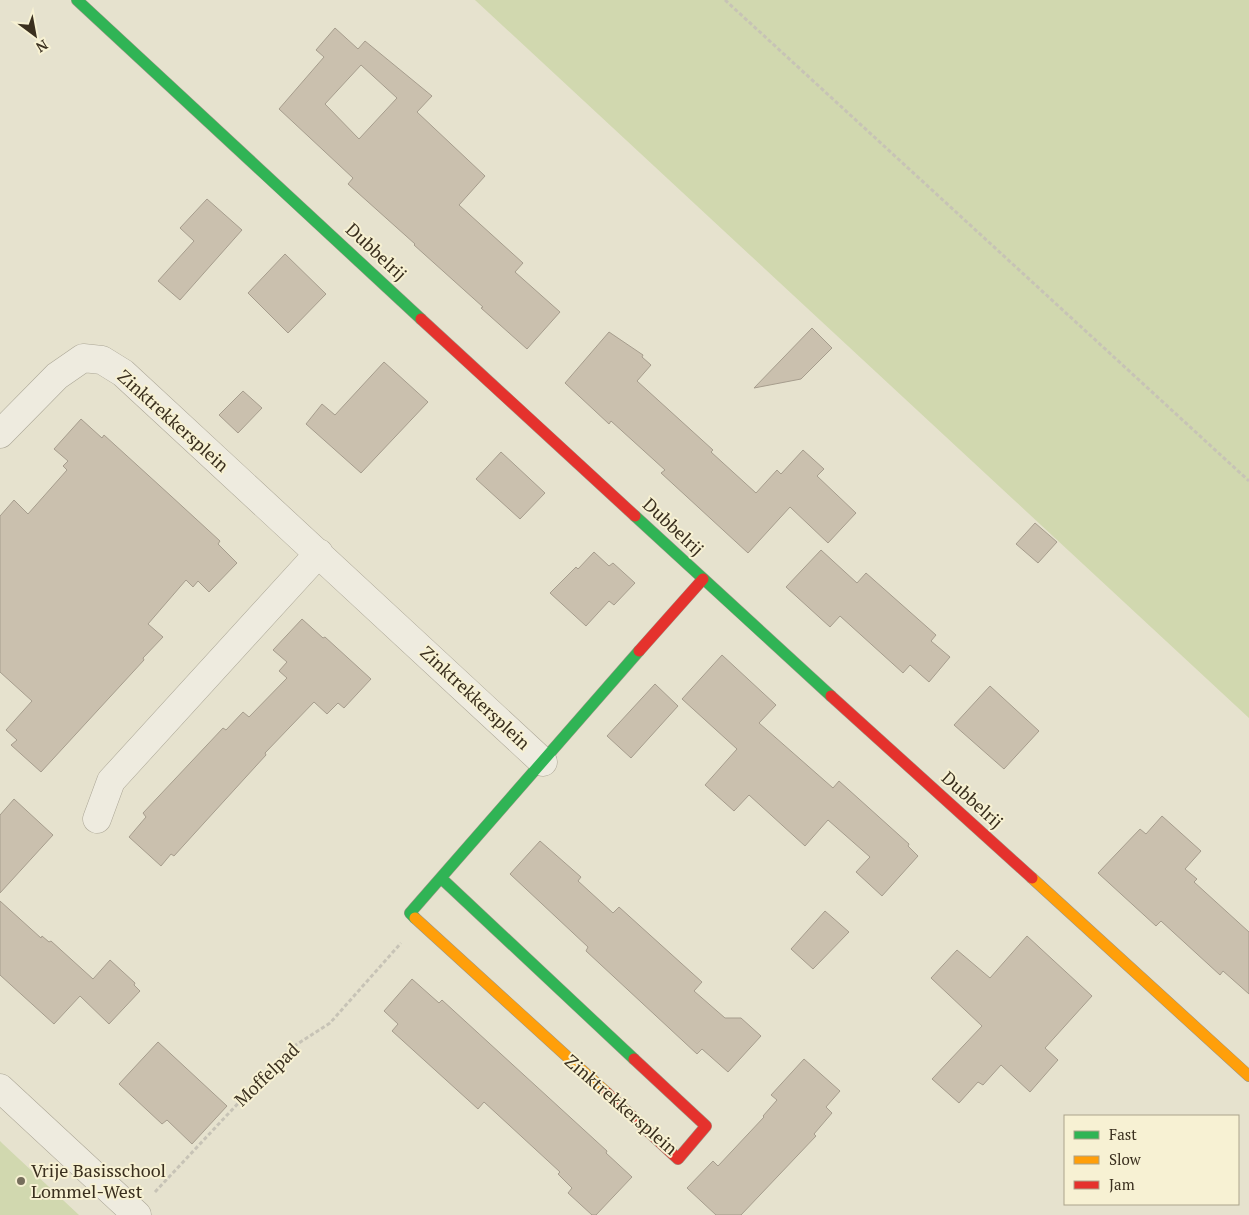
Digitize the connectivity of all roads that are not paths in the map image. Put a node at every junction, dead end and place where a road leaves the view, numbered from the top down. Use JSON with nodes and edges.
{"nodes":[{"id":1,"x":77,"y":0,"type":"edge"},
{"id":2,"x":0,"y":434,"type":"edge"},
{"id":3,"x":319,"y":553,"type":"junction"},
{"id":4,"x":703,"y":578,"type":"junction"},
{"id":5,"x":543,"y":762,"type":"junction"},
{"id":6,"x":97,"y":819,"type":"dead end"},
{"id":7,"x":440,"y":878,"type":"junction"},
{"id":8,"x":1249,"y":1076,"type":"edge"},
{"id":9,"x":0,"y":1088,"type":"edge"},
{"id":10,"x":147,"y":1207,"type":"edge"}],
"edges":[{"from":1,"to":4,"type":"street","name":"Dubbelrij"},
{"from":2,"to":3,"type":"street","name":"Zinktrekkersplein"},
{"from":3,"to":5,"type":"street","name":"Zinktrekkersplein"},
{"from":3,"to":6,"type":"street"},
{"from":4,"to":5,"type":"street","name":"Zinktrekkersplein"},
{"from":4,"to":8,"type":"street","name":"Dubbelrij"},
{"from":5,"to":7,"type":"street","name":"Zinktrekkersplein"},
{"from":7,"to":7,"type":"street","name":"Zinktrekkersplein"},
{"from":9,"to":10,"type":"street"}]}
